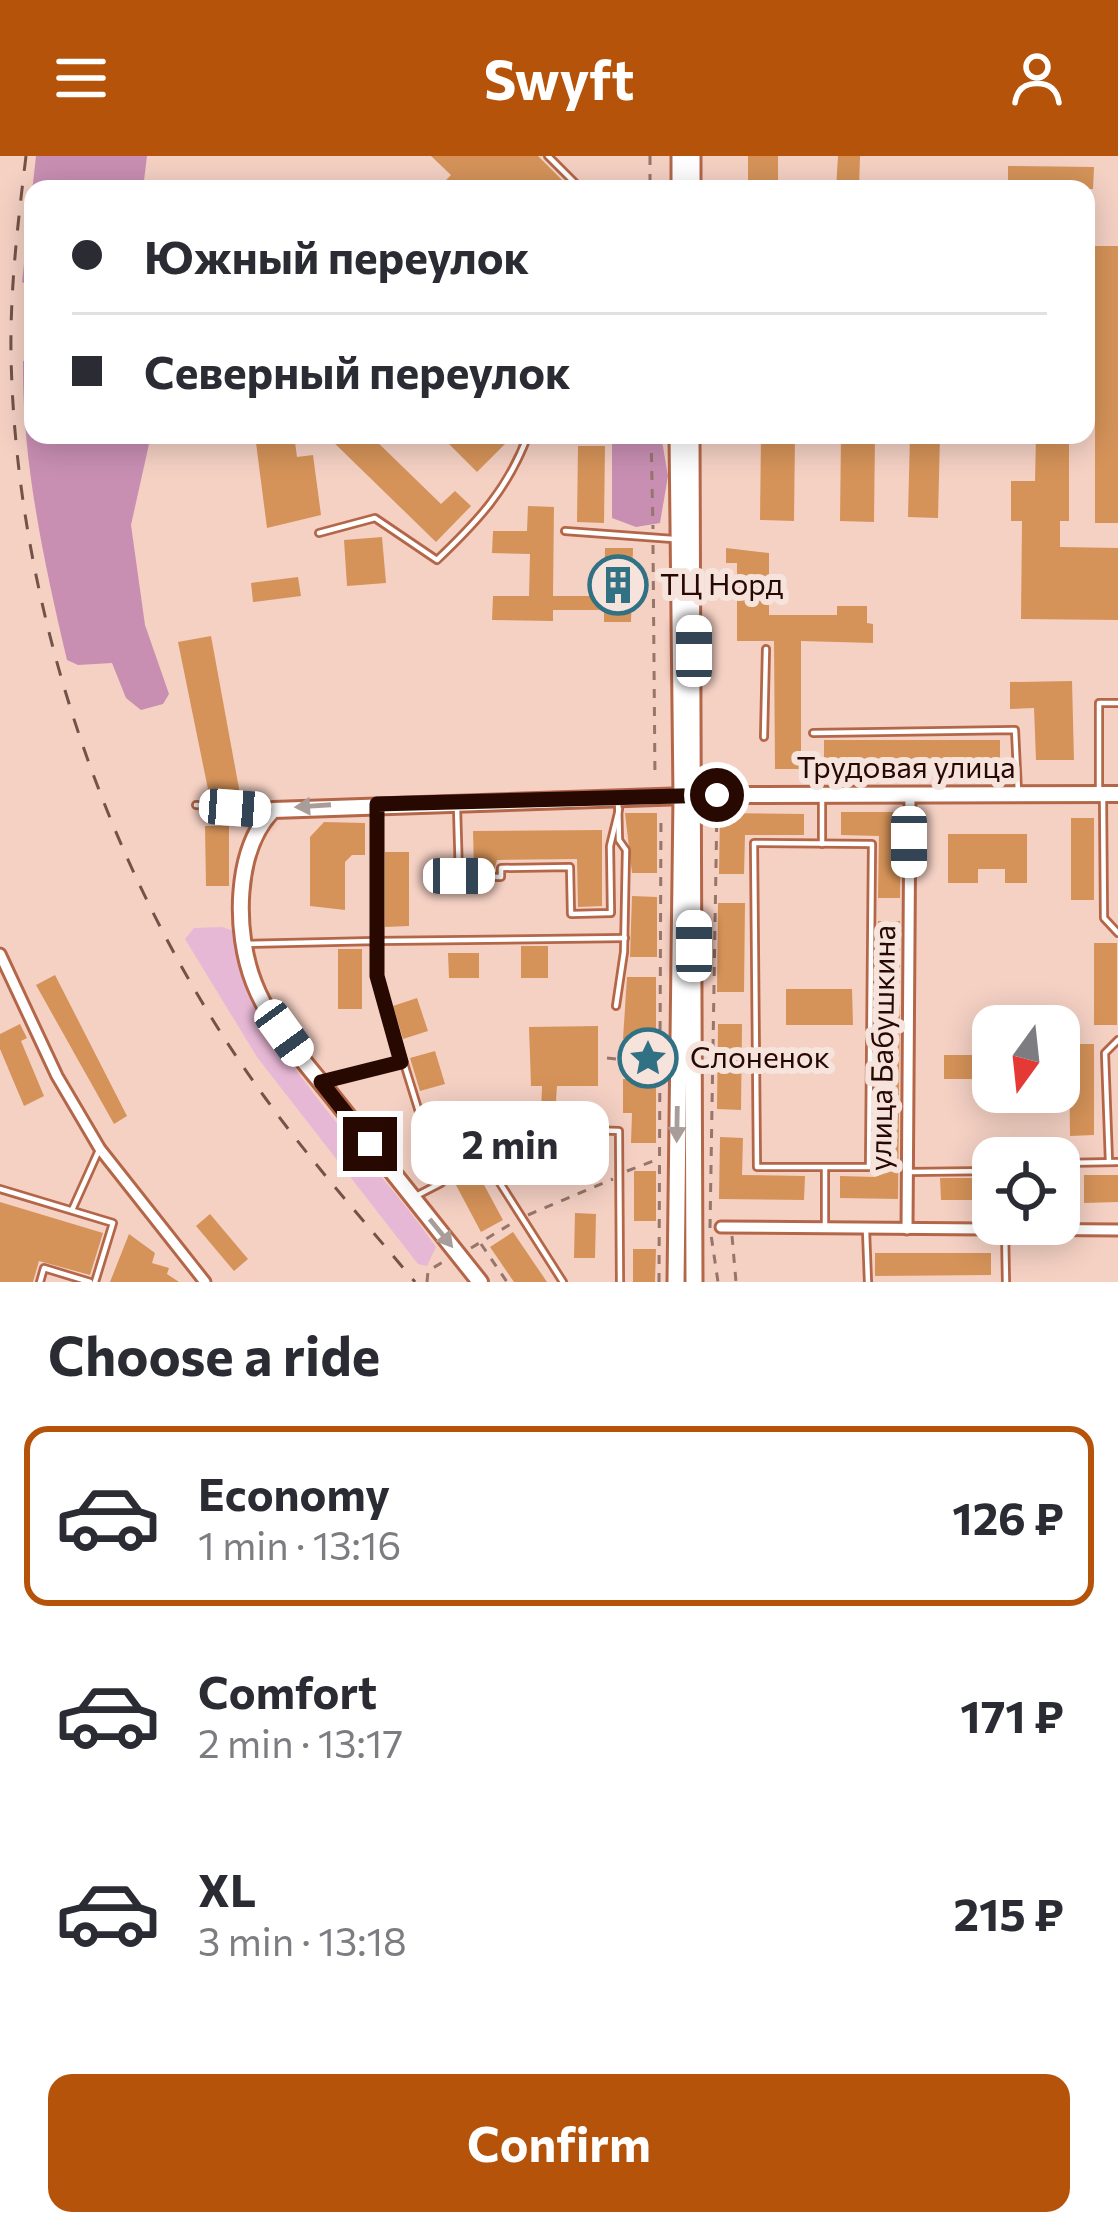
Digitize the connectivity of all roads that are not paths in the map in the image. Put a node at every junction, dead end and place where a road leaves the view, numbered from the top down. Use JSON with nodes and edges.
{"nodes":[{"id":1,"x":548,"y":156,"type":"edge"},
{"id":2,"x":572,"y":180,"type":"edge"},
{"id":3,"x":525,"y":444,"type":"edge"},
{"id":4,"x":678,"y":444,"type":"edge"},
{"id":5,"x":692,"y":444,"type":"edge"},
{"id":6,"x":565,"y":531,"type":"dead end"},
{"id":7,"x":319,"y":532,"type":"dead end"},
{"id":8,"x":679,"y":538,"type":"junction"},
{"id":9,"x":766,"y":649,"type":"dead end"},
{"id":10,"x":1118,"y":704,"type":"edge"},
{"id":11,"x":813,"y":733,"type":"dead end"},
{"id":12,"x":764,"y":737,"type":"dead end"},
{"id":13,"x":910,"y":794,"type":"junction"},
{"id":14,"x":1018,"y":794,"type":"junction"},
{"id":15,"x":1107,"y":794,"type":"edge"},
{"id":16,"x":822,"y":795,"type":"junction"},
{"id":17,"x":688,"y":797,"type":"junction"},
{"id":18,"x":457,"y":801,"type":"junction"},
{"id":19,"x":377,"y":804,"type":"junction"},
{"id":20,"x":618,"y":804,"type":"junction"},
{"id":21,"x":196,"y":806,"type":"dead end"},
{"id":22,"x":273,"y":810,"type":"junction"},
{"id":23,"x":822,"y":844,"type":"junction"},
{"id":24,"x":1118,"y":848,"type":"edge"},
{"id":25,"x":1104,"y":849,"type":"junction"},
{"id":26,"x":1118,"y":933,"type":"edge"},
{"id":27,"x":625,"y":938,"type":"junction"},
{"id":28,"x":376,"y":941,"type":"junction"},
{"id":29,"x":245,"y":944,"type":"junction"},
{"id":30,"x":0,"y":955,"type":"edge"},
{"id":31,"x":616,"y":1006,"type":"dead end"},
{"id":32,"x":1118,"y":1040,"type":"edge"},
{"id":33,"x":401,"y":1062,"type":"junction"},
{"id":34,"x":321,"y":1082,"type":"junction"},
{"id":35,"x":619,"y":1120,"type":"dead end"},
{"id":36,"x":619,"y":1131,"type":"junction"},
{"id":37,"x":472,"y":1139,"type":"junction"},
{"id":38,"x":100,"y":1149,"type":"junction"},
{"id":39,"x":434,"y":1156,"type":"junction"},
{"id":40,"x":1109,"y":1162,"type":"junction"},
{"id":41,"x":1118,"y":1162,"type":"edge"},
{"id":42,"x":1080,"y":1163,"type":"edge"},
{"id":43,"x":825,"y":1167,"type":"junction"},
{"id":44,"x":972,"y":1171,"type":"edge"},
{"id":45,"x":906,"y":1172,"type":"junction"},
{"id":46,"x":0,"y":1189,"type":"edge"},
{"id":47,"x":413,"y":1198,"type":"junction"},
{"id":48,"x":72,"y":1210,"type":"junction"},
{"id":49,"x":726,"y":1227,"type":"road end"},
{"id":50,"x":825,"y":1228,"type":"junction"},
{"id":51,"x":907,"y":1229,"type":"junction"},
{"id":52,"x":972,"y":1229,"type":"edge"},
{"id":53,"x":866,"y":1230,"type":"junction"},
{"id":54,"x":1118,"y":1230,"type":"edge"},
{"id":55,"x":1080,"y":1231,"type":"edge"},
{"id":56,"x":1005,"y":1245,"type":"edge"},
{"id":57,"x":40,"y":1282,"type":"edge"},
{"id":58,"x":93,"y":1282,"type":"edge"},
{"id":59,"x":206,"y":1282,"type":"edge"},
{"id":60,"x":480,"y":1282,"type":"edge"},
{"id":61,"x":563,"y":1282,"type":"edge"},
{"id":62,"x":620,"y":1282,"type":"edge"},
{"id":63,"x":676,"y":1282,"type":"edge"},
{"id":64,"x":696,"y":1282,"type":"edge"},
{"id":65,"x":868,"y":1282,"type":"edge"},
{"id":66,"x":1006,"y":1282,"type":"edge"}],
"edges":[{"from":1,"to":2,"type":"lane"},
{"from":3,"to":7,"type":"lane"},
{"from":4,"to":8,"type":"main road"},
{"from":5,"to":17,"type":"main road"},
{"from":6,"to":8,"type":"lane"},
{"from":8,"to":17,"type":"main road"},
{"from":9,"to":12,"type":"lane"},
{"from":10,"to":15,"type":"lane"},
{"from":11,"to":14,"type":"lane"},
{"from":13,"to":14,"type":"main road","name":"Трудовая улица"},
{"from":13,"to":16,"type":"main road","name":"Трудовая улица"},
{"from":13,"to":45,"type":"street","name":"улица Бабушкина"},
{"from":14,"to":15,"type":"main road","name":"Трудовая улица"},
{"from":15,"to":25,"type":"lane"},
{"from":16,"to":17,"type":"main road","name":"Трудовая улица"},
{"from":16,"to":23,"type":"lane"},
{"from":17,"to":20,"type":"main road","name":"Трудовая улица"},
{"from":17,"to":63,"type":"main road","one_way":true},
{"from":17,"to":64,"type":"main road"},
{"from":18,"to":19,"type":"main road","name":"Трудовая улица"},
{"from":18,"to":20,"type":"main road","name":"Трудовая улица"},
{"from":18,"to":20,"type":"lane"},
{"from":19,"to":22,"type":"main road","name":"Трудовая улица","one_way":true},
{"from":19,"to":28,"type":"lane"},
{"from":20,"to":27,"type":"lane"},
{"from":21,"to":22,"type":"lane"},
{"from":22,"to":29,"type":"main road"},
{"from":23,"to":43,"type":"lane"},
{"from":23,"to":43,"type":"lane"},
{"from":24,"to":25,"type":"lane"},
{"from":25,"to":26,"type":"lane"},
{"from":27,"to":28,"type":"lane"},
{"from":27,"to":31,"type":"lane"},
{"from":28,"to":29,"type":"lane"},
{"from":28,"to":33,"type":"lane"},
{"from":29,"to":34,"type":"main road"},
{"from":30,"to":38,"type":"street"},
{"from":32,"to":40,"type":"lane"},
{"from":33,"to":34,"type":"lane"},
{"from":33,"to":39,"type":"lane"},
{"from":34,"to":47,"type":"main road"},
{"from":35,"to":36,"type":"lane"},
{"from":36,"to":37,"type":"lane"},
{"from":36,"to":62,"type":"lane"},
{"from":37,"to":39,"type":"lane"},
{"from":37,"to":61,"type":"lane"},
{"from":38,"to":48,"type":"lane"},
{"from":38,"to":59,"type":"street"},
{"from":39,"to":47,"type":"lane"},
{"from":40,"to":41,"type":"lane"},
{"from":40,"to":42,"type":"lane"},
{"from":43,"to":50,"type":"lane"},
{"from":44,"to":45,"type":"lane"},
{"from":45,"to":51,"type":"street","name":"улица Бабушкина"},
{"from":46,"to":48,"type":"lane"},
{"from":47,"to":60,"type":"main road","one_way":true},
{"from":48,"to":58,"type":"lane"},
{"from":49,"to":50,"type":"street"},
{"from":50,"to":53,"type":"street"},
{"from":51,"to":52,"type":"street"},
{"from":51,"to":53,"type":"street"},
{"from":53,"to":65,"type":"lane"},
{"from":54,"to":55,"type":"street"},
{"from":56,"to":66,"type":"lane"},
{"from":57,"to":58,"type":"lane"}]}
